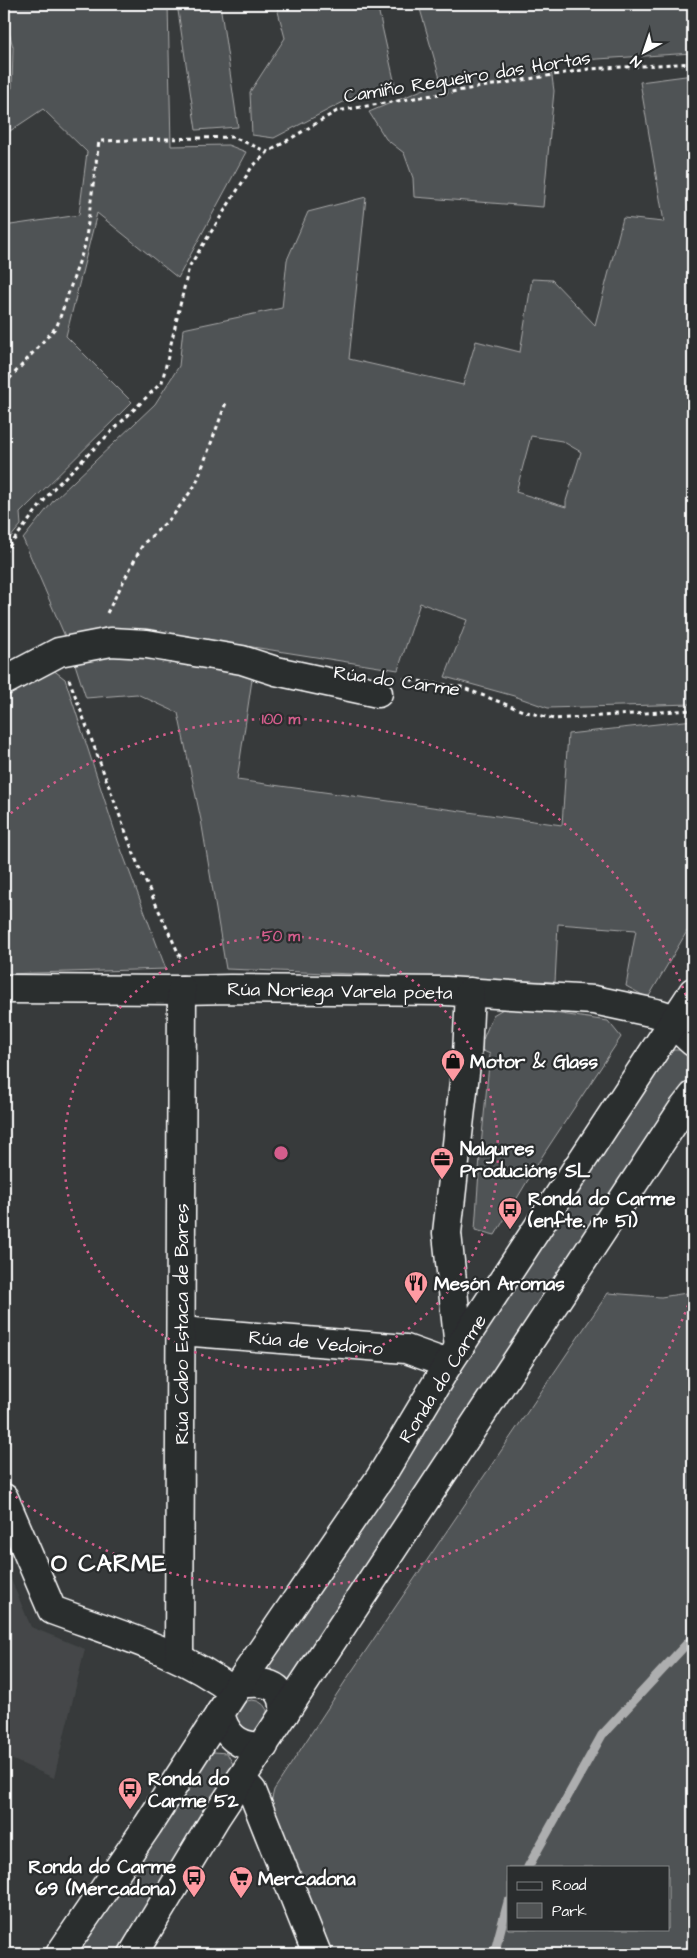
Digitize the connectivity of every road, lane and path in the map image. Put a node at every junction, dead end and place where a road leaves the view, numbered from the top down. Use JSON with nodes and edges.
{"nodes":[{"id":1,"x":693,"y":63,"type":"edge"},
{"id":2,"x":268,"y":152,"type":"junction"},
{"id":3,"x":4,"y":386,"type":"edge"},
{"id":4,"x":227,"y":400,"type":"dead end"},
{"id":5,"x":4,"y":553,"type":"edge"},
{"id":6,"x":94,"y":646,"type":"junction"},
{"id":7,"x":60,"y":652,"type":"junction"},
{"id":8,"x":4,"y":682,"type":"edge"},
{"id":9,"x":388,"y":685,"type":"joint"},
{"id":10,"x":693,"y":710,"type":"edge"},
{"id":11,"x":4,"y":989,"type":"edge"},
{"id":12,"x":188,"y":990,"type":"junction"},
{"id":13,"x":470,"y":992,"type":"junction"},
{"id":14,"x":693,"y":992,"type":"edge"},
{"id":15,"x":675,"y":1019,"type":"junction"},
{"id":16,"x":693,"y":1042,"type":"edge"},
{"id":17,"x":693,"y":1096,"type":"edge"},
{"id":18,"x":181,"y":1331,"type":"junction"},
{"id":19,"x":454,"y":1356,"type":"junction"},
{"id":20,"x":4,"y":1498,"type":"edge"},
{"id":21,"x":179,"y":1658,"type":"junction"},
{"id":22,"x":231,"y":1696,"type":"junction"},
{"id":23,"x":285,"y":1713,"type":"junction"},
{"id":24,"x":264,"y":1746,"type":"junction"},
{"id":25,"x":241,"y":1779,"type":"junction"},
{"id":26,"x":60,"y":1954,"type":"edge"},
{"id":27,"x":133,"y":1954,"type":"edge"},
{"id":28,"x":317,"y":1954,"type":"edge"}],
"edges":[{"from":1,"to":2,"type":"path","name":"Camiño Regueiro das Hortas"},
{"from":2,"to":3,"type":"path"},
{"from":2,"to":5,"type":"path","name":"Camiño Regueiro das Hortas"},
{"from":4,"to":6,"type":"path"},
{"from":6,"to":7,"type":"street","name":"Rúa do Carme"},
{"from":6,"to":9,"type":"street","name":"Rúa do Carme"},
{"from":7,"to":8,"type":"street","name":"Rúa do Carme"},
{"from":7,"to":12,"type":"path"},
{"from":9,"to":10,"type":"path","name":"Rúa do Carme"},
{"from":11,"to":12,"type":"street","name":"Rúa Noriega Varela poeta"},
{"from":12,"to":13,"type":"street","name":"Rúa Noriega Varela poeta"},
{"from":12,"to":18,"type":"street","name":"Rúa Cabo Estaca de Bares"},
{"from":13,"to":15,"type":"street","name":"Rúa Noriega Varela poeta"},
{"from":13,"to":19,"type":"street"},
{"from":14,"to":15,"type":"street","name":"Ronda do Carme"},
{"from":15,"to":16,"type":"street"},
{"from":15,"to":19,"type":"street","name":"Ronda do Carme"},
{"from":17,"to":23,"type":"street"},
{"from":18,"to":19,"type":"street","name":"Rúa de Vedoiro"},
{"from":18,"to":21,"type":"street","name":"Rúa Cabo Estaca de Bares"},
{"from":19,"to":22,"type":"street","name":"Ronda do Carme"},
{"from":20,"to":21,"type":"street"},
{"from":21,"to":22,"type":"street"},
{"from":22,"to":23,"type":"street"},
{"from":22,"to":24,"type":"street"},
{"from":22,"to":26,"type":"street","name":"Ronda do Carme"},
{"from":23,"to":24,"type":"street"},
{"from":24,"to":25,"type":"street"},
{"from":25,"to":27,"type":"street"},
{"from":25,"to":28,"type":"street"}]}
